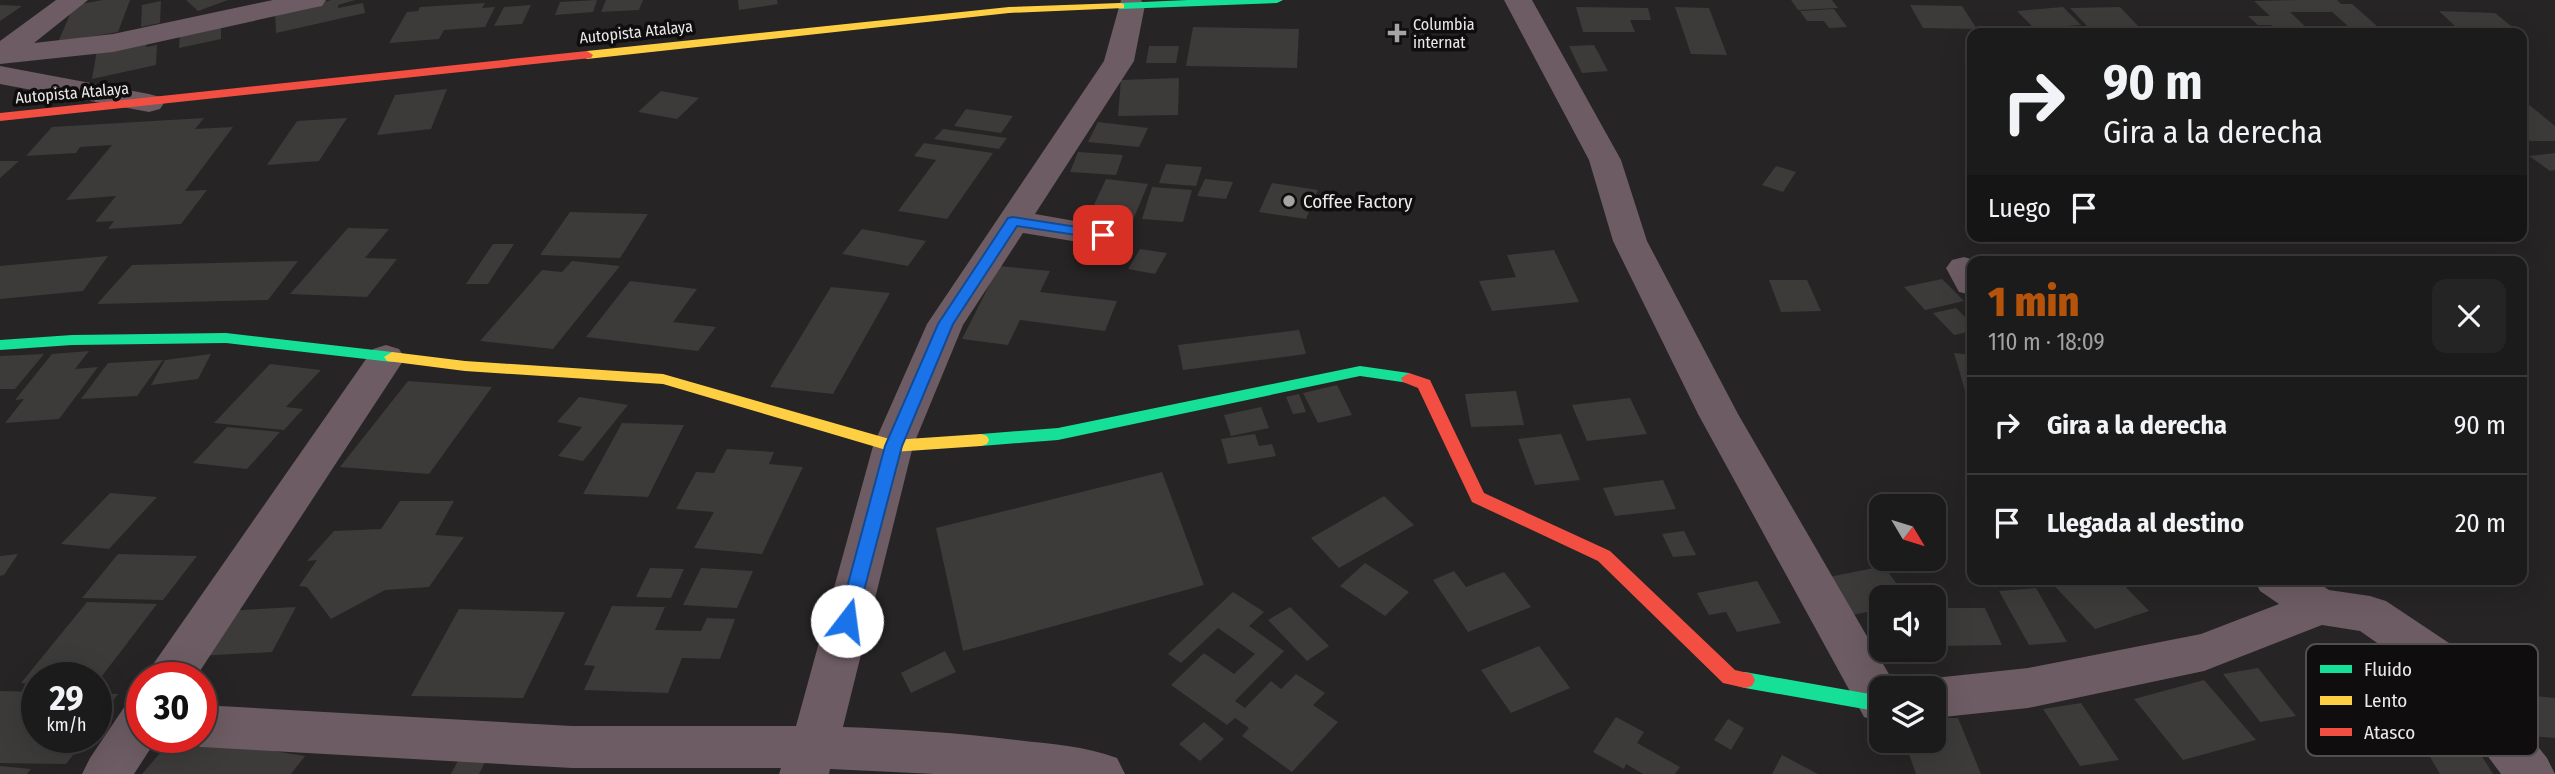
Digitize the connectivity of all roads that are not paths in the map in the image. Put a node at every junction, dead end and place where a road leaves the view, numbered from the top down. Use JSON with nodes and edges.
{"nodes":[{"id":1,"x":74,"y":0,"type":"edge"},
{"id":2,"x":312,"y":0,"type":"edge"},
{"id":3,"x":1277,"y":0,"type":"edge"},
{"id":4,"x":1518,"y":0,"type":"edge"},
{"id":5,"x":1010,"y":5,"type":"edge"},
{"id":6,"x":1131,"y":5,"type":"junction"},
{"id":7,"x":0,"y":55,"type":"edge"},
{"id":8,"x":0,"y":75,"type":"edge"},
{"id":9,"x":149,"y":103,"type":"junction"},
{"id":10,"x":0,"y":117,"type":"edge"},
{"id":11,"x":1013,"y":221,"type":"junction"},
{"id":12,"x":1103,"y":235,"type":"dead end"},
{"id":13,"x":0,"y":345,"type":"edge"},
{"id":14,"x":386,"y":358,"type":"junction"},
{"id":15,"x":893,"y":446,"type":"junction"},
{"id":16,"x":2285,"y":585,"type":"edge"},
{"id":17,"x":2320,"y":607,"type":"junction"},
{"id":18,"x":2414,"y":644,"type":"edge"},
{"id":19,"x":181,"y":662,"type":"edge"},
{"id":20,"x":1869,"y":683,"type":"edge"},
{"id":21,"x":1946,"y":697,"type":"edge"},
{"id":22,"x":1869,"y":702,"type":"edge"},
{"id":23,"x":217,"y":727,"type":"edge"},
{"id":24,"x":126,"y":745,"type":"edge"},
{"id":25,"x":2516,"y":756,"type":"edge"},
{"id":26,"x":809,"y":760,"type":"edge"},
{"id":27,"x":107,"y":774,"type":"edge"},
{"id":28,"x":1100,"y":774,"type":"edge"},
{"id":29,"x":2530,"y":774,"type":"edge"}],
"edges":[{"from":1,"to":7,"type":"street"},
{"from":2,"to":7,"type":"street"},
{"from":3,"to":6,"type":"street","name":"Autopista Atalaya"},
{"from":4,"to":20,"type":"street"},
{"from":5,"to":6,"type":"street","name":"Autopista Atalaya"},
{"from":5,"to":9,"type":"street","name":"Autopista Atalaya"},
{"from":6,"to":11,"type":"street"},
{"from":8,"to":9,"type":"street"},
{"from":9,"to":10,"type":"street","name":"Autopista Atalaya"},
{"from":11,"to":12,"type":"street"},
{"from":11,"to":15,"type":"street"},
{"from":13,"to":14,"type":"street"},
{"from":14,"to":15,"type":"street"},
{"from":14,"to":19,"type":"street"},
{"from":15,"to":22,"type":"street"},
{"from":15,"to":26,"type":"street"},
{"from":16,"to":17,"type":"street"},
{"from":17,"to":18,"type":"street"},
{"from":17,"to":21,"type":"street"},
{"from":23,"to":26,"type":"street"},
{"from":24,"to":27,"type":"street"},
{"from":25,"to":29,"type":"street"},
{"from":26,"to":28,"type":"street"}]}
